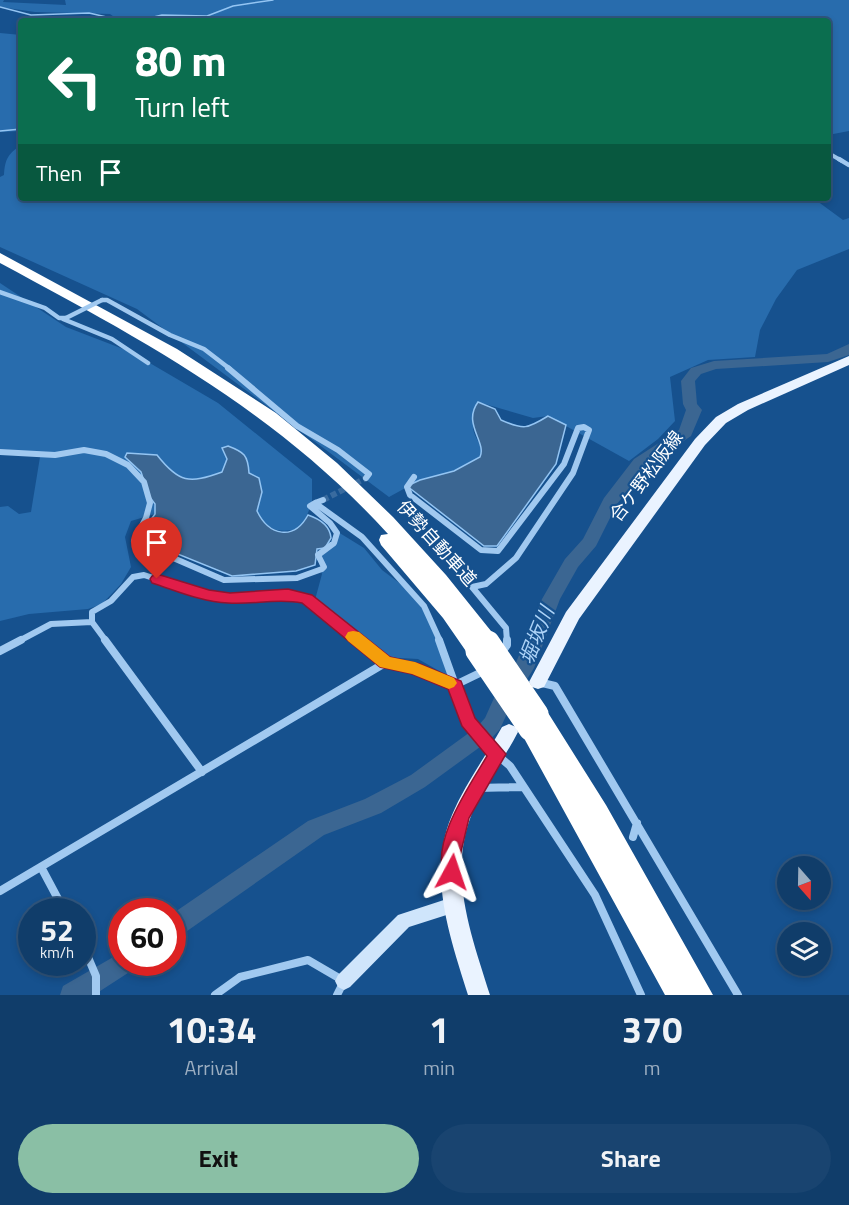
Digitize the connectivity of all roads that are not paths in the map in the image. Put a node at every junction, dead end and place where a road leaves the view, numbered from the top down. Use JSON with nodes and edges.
{"nodes":[{"id":1,"x":831,"y":155,"type":"edge"},
{"id":2,"x":849,"y":165,"type":"edge"},
{"id":3,"x":0,"y":257,"type":"edge"},
{"id":4,"x":0,"y":266,"type":"edge"},
{"id":5,"x":0,"y":292,"type":"edge"},
{"id":6,"x":65,"y":319,"type":"junction"},
{"id":7,"x":849,"y":360,"type":"edge"},
{"id":8,"x":148,"y":363,"type":"dead end"},
{"id":9,"x":0,"y":452,"type":"edge"},
{"id":10,"x":414,"y":477,"type":"dead end"},
{"id":11,"x":366,"y":478,"type":"dead end"},
{"id":12,"x":323,"y":500,"type":"tunnel mouth"},
{"id":13,"x":315,"y":502,"type":"junction"},
{"id":14,"x":92,"y":622,"type":"junction"},
{"id":15,"x":482,"y":646,"type":"junction"},
{"id":16,"x":0,"y":651,"type":"edge"},
{"id":17,"x":385,"y":663,"type":"junction"},
{"id":18,"x":538,"y":682,"type":"joint"},
{"id":19,"x":455,"y":685,"type":"junction"},
{"id":20,"x":525,"y":725,"type":"junction"},
{"id":21,"x":498,"y":754,"type":"junction"},
{"id":22,"x":202,"y":772,"type":"junction"},
{"id":23,"x":524,"y":787,"type":"junction"},
{"id":24,"x":477,"y":788,"type":"junction"},
{"id":25,"x":637,"y":823,"type":"junction"},
{"id":26,"x":633,"y":837,"type":"dead end"},
{"id":27,"x":41,"y":867,"type":"junction"},
{"id":28,"x":0,"y":891,"type":"edge"},
{"id":29,"x":604,"y":891,"type":"dead end"},
{"id":30,"x":595,"y":895,"type":"junction"},
{"id":31,"x":58,"y":898,"type":"edge"},
{"id":32,"x":453,"y":905,"type":"junction"},
{"id":33,"x":95,"y":976,"type":"edge"},
{"id":34,"x":340,"y":988,"type":"edge"},
{"id":35,"x":96,"y":995,"type":"edge"},
{"id":36,"x":215,"y":995,"type":"edge"},
{"id":37,"x":479,"y":995,"type":"edge"},
{"id":38,"x":640,"y":995,"type":"edge"},
{"id":39,"x":679,"y":995,"type":"edge"},
{"id":40,"x":700,"y":995,"type":"edge"},
{"id":41,"x":738,"y":995,"type":"edge"}],
"edges":[{"from":1,"to":2,"type":"street"},
{"from":3,"to":15,"type":"highway","name":"伊勢自動車道"},
{"from":4,"to":15,"type":"highway","name":"伊勢自動車道"},
{"from":5,"to":6,"type":"street"},
{"from":6,"to":8,"type":"street"},
{"from":6,"to":11,"type":"street","bridge":true},
{"from":7,"to":18,"type":"main road","name":"合ケ野松阪線"},
{"from":9,"to":13,"type":"street"},
{"from":10,"to":19,"type":"street"},
{"from":12,"to":13,"type":"street"},
{"from":13,"to":19,"type":"street"},
{"from":14,"to":16,"type":"street"},
{"from":14,"to":17,"type":"street"},
{"from":14,"to":22,"type":"street"},
{"from":15,"to":20,"type":"highway","name":"伊勢自動車道","bridge":true},
{"from":17,"to":19,"type":"street"},
{"from":17,"to":22,"type":"street"},
{"from":18,"to":25,"type":"street"},
{"from":19,"to":21,"type":"street"},
{"from":20,"to":21,"type":"main road"},
{"from":20,"to":39,"type":"highway","name":"伊勢自動車道"},
{"from":20,"to":40,"type":"highway","name":"伊勢自動車道"},
{"from":21,"to":23,"type":"street"},
{"from":21,"to":24,"type":"main road"},
{"from":22,"to":27,"type":"street"},
{"from":23,"to":24,"type":"street"},
{"from":23,"to":30,"type":"street"},
{"from":24,"to":32,"type":"main road"},
{"from":25,"to":26,"type":"street"},
{"from":25,"to":41,"type":"street"},
{"from":27,"to":28,"type":"street"},
{"from":27,"to":31,"type":"street"},
{"from":29,"to":30,"type":"street"},
{"from":30,"to":38,"type":"street"},
{"from":32,"to":34,"type":"street"},
{"from":32,"to":37,"type":"main road"},
{"from":33,"to":35,"type":"street"},
{"from":34,"to":36,"type":"street"}]}
